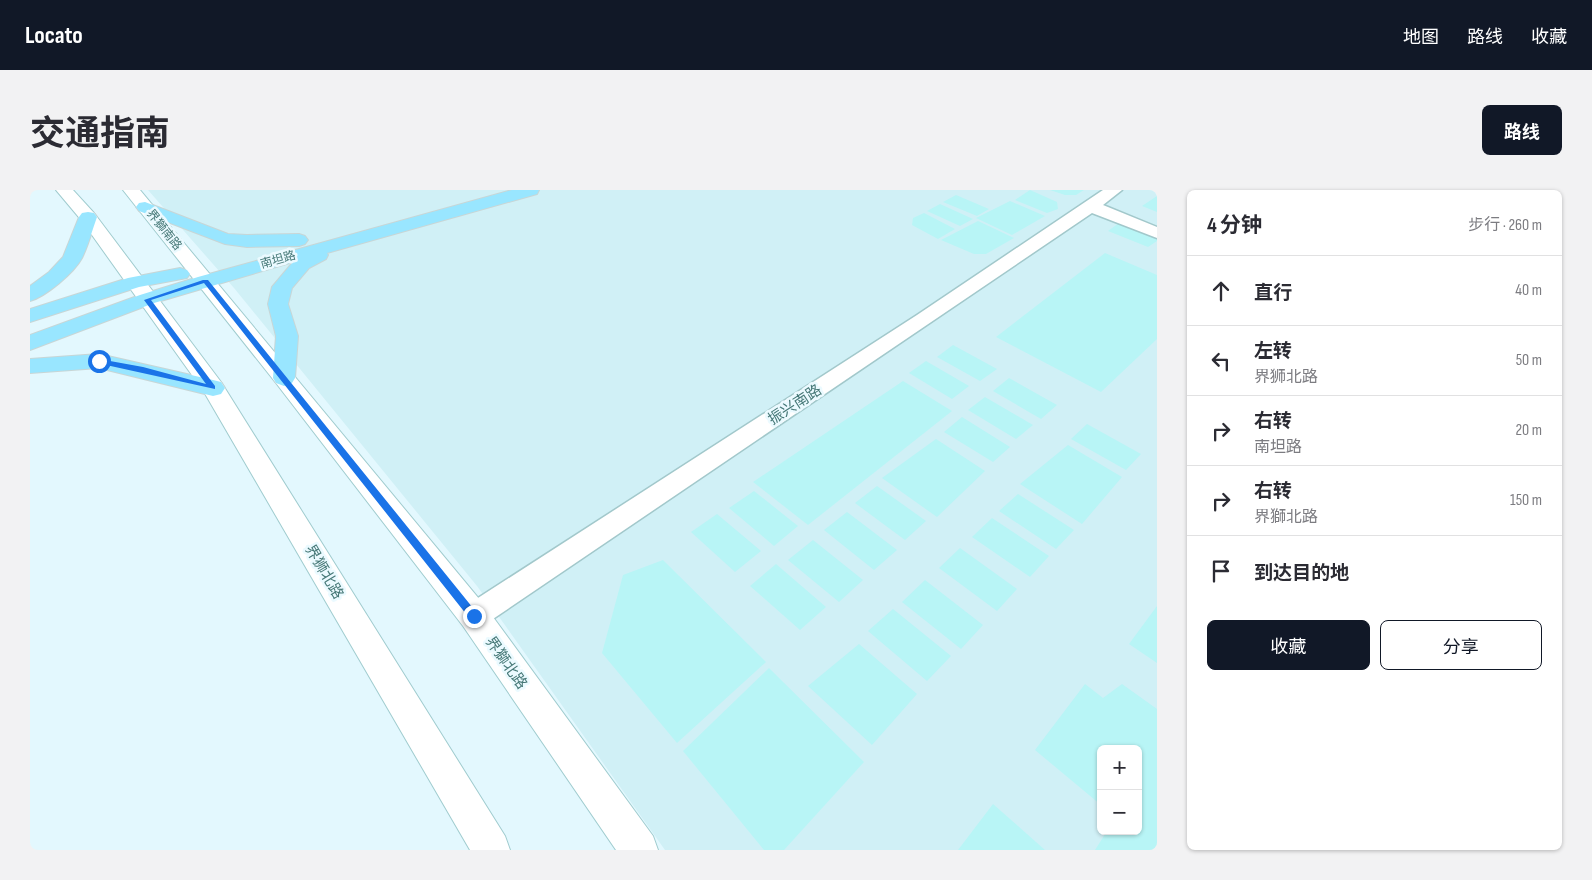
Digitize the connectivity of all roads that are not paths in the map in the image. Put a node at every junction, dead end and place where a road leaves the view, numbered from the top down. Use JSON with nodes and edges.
{"nodes":[{"id":1,"x":64,"y":190,"type":"edge"},
{"id":2,"x":132,"y":190,"type":"edge"},
{"id":3,"x":485,"y":190,"type":"edge"},
{"id":4,"x":531,"y":190,"type":"edge"},
{"id":5,"x":1114,"y":190,"type":"edge"},
{"id":6,"x":1090,"y":206,"type":"junction"},
{"id":7,"x":145,"y":207,"type":"junction"},
{"id":8,"x":88,"y":217,"type":"junction"},
{"id":9,"x":1157,"y":233,"type":"edge"},
{"id":10,"x":299,"y":240,"type":"junction"},
{"id":11,"x":340,"y":243,"type":"junction"},
{"id":12,"x":201,"y":276,"type":"junction"},
{"id":13,"x":141,"y":291,"type":"junction"},
{"id":14,"x":30,"y":295,"type":"edge"},
{"id":15,"x":30,"y":316,"type":"edge"},
{"id":16,"x":30,"y":343,"type":"edge"},
{"id":17,"x":30,"y":366,"type":"edge"},
{"id":18,"x":284,"y":378,"type":"junction"},
{"id":19,"x":213,"y":388,"type":"junction"},
{"id":20,"x":474,"y":616,"type":"junction"},
{"id":21,"x":491,"y":850,"type":"edge"},
{"id":22,"x":639,"y":850,"type":"edge"}],
"edges":[{"from":1,"to":8,"type":"main road","name":"界狮北路"},
{"from":2,"to":7,"type":"main road","name":"界獅南路"},
{"from":3,"to":10,"type":"main road","name":"南坦路"},
{"from":4,"to":11,"type":"main road","name":"南坦路"},
{"from":5,"to":6,"type":"street","name":"振兴南路"},
{"from":6,"to":9,"type":"street"},
{"from":6,"to":20,"type":"street","name":"振兴南路"},
{"from":7,"to":10,"type":"main road"},
{"from":7,"to":12,"type":"main road","name":"界獅南路"},
{"from":8,"to":13,"type":"main road","name":"界狮北路"},
{"from":8,"to":14,"type":"main road"},
{"from":10,"to":12,"type":"main road","name":"南坦路"},
{"from":11,"to":12,"type":"main road","name":"南坦路"},
{"from":11,"to":18,"type":"main road"},
{"from":12,"to":13,"type":"main road","name":"南坦路"},
{"from":12,"to":18,"type":"main road","name":"界獅北路"},
{"from":13,"to":15,"type":"main road"},
{"from":13,"to":16,"type":"main road","name":"南坦路"},
{"from":13,"to":19,"type":"main road","name":"界狮北路"},
{"from":17,"to":19,"type":"main road"},
{"from":18,"to":20,"type":"main road","name":"界獅北路"},
{"from":19,"to":21,"type":"main road","name":"界狮北路"},
{"from":20,"to":22,"type":"main road","name":"界獅北路"}]}
